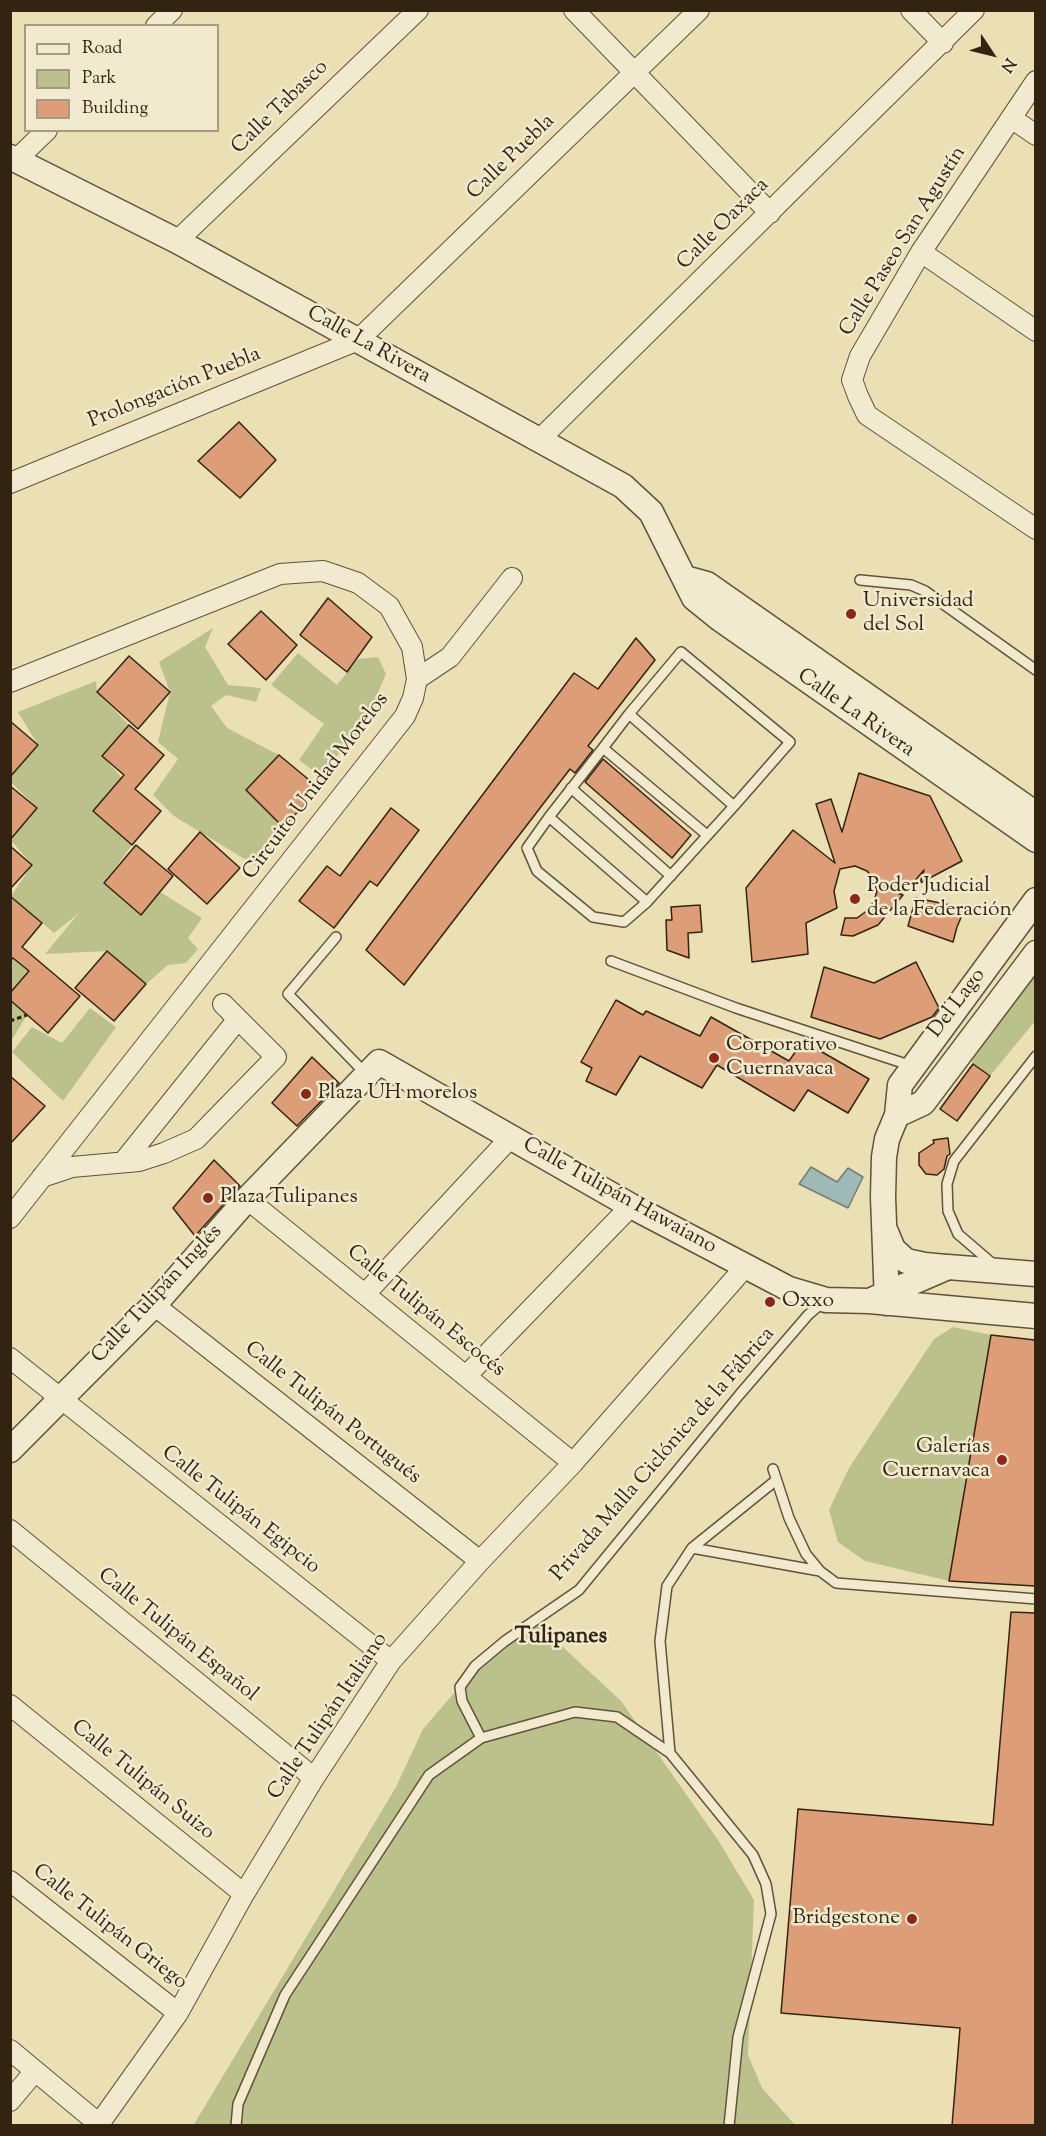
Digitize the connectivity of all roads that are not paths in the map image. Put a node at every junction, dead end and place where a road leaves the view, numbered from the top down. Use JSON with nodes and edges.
{"nodes":[{"id":1,"x":172,"y":10,"type":"edge"},
{"id":2,"x":418,"y":10,"type":"edge"},
{"id":3,"x":574,"y":10,"type":"edge"},
{"id":4,"x":699,"y":10,"type":"edge"},
{"id":5,"x":912,"y":10,"type":"edge"},
{"id":6,"x":974,"y":10,"type":"edge"},
{"id":7,"x":158,"y":24,"type":"edge"},
{"id":8,"x":942,"y":43,"type":"junction"},
{"id":9,"x":634,"y":73,"type":"junction"},
{"id":10,"x":1035,"y":81,"type":"edge"},
{"id":11,"x":1011,"y":118,"type":"junction"},
{"id":12,"x":45,"y":132,"type":"edge"},
{"id":13,"x":1035,"y":135,"type":"edge"},
{"id":14,"x":12,"y":161,"type":"edge"},
{"id":15,"x":770,"y":213,"type":"junction"},
{"id":16,"x":177,"y":241,"type":"junction"},
{"id":17,"x":921,"y":252,"type":"junction"},
{"id":18,"x":1035,"y":331,"type":"edge"},
{"id":19,"x":358,"y":340,"type":"junction"},
{"id":20,"x":539,"y":440,"type":"junction"},
{"id":21,"x":10,"y":483,"type":"edge"},
{"id":22,"x":1035,"y":529,"type":"edge"},
{"id":23,"x":512,"y":578,"type":"dead end"},
{"id":24,"x":860,"y":580,"type":"dead end"},
{"id":25,"x":726,"y":611,"type":"junction"},
{"id":26,"x":1035,"y":670,"type":"edge"},
{"id":27,"x":417,"y":679,"type":"junction"},
{"id":28,"x":10,"y":682,"type":"edge"},
{"id":29,"x":629,"y":714,"type":"junction"},
{"id":30,"x":603,"y":748,"type":"junction"},
{"id":31,"x":571,"y":789,"type":"junction"},
{"id":32,"x":734,"y":806,"type":"junction"},
{"id":33,"x":1035,"y":814,"type":"edge"},
{"id":34,"x":549,"y":817,"type":"junction"},
{"id":35,"x":707,"y":836,"type":"junction"},
{"id":36,"x":1035,"y":840,"type":"edge"},
{"id":37,"x":671,"y":876,"type":"junction"},
{"id":38,"x":1035,"y":900,"type":"edge"},
{"id":39,"x":647,"y":902,"type":"junction"},
{"id":40,"x":336,"y":937,"type":"dead end"},
{"id":41,"x":1035,"y":952,"type":"edge"},
{"id":42,"x":611,"y":961,"type":"dead end"},
{"id":43,"x":223,"y":1004,"type":"dead end"},
{"id":44,"x":238,"y":1019,"type":"junction"},
{"id":45,"x":1035,"y":1056,"type":"edge"},
{"id":46,"x":912,"y":1066,"type":"junction"},
{"id":47,"x":373,"y":1069,"type":"junction"},
{"id":48,"x":897,"y":1115,"type":"junction"},
{"id":49,"x":511,"y":1137,"type":"junction"},
{"id":50,"x":124,"y":1161,"type":"junction"},
{"id":51,"x":42,"y":1177,"type":"junction"},
{"id":52,"x":248,"y":1199,"type":"junction"},
{"id":53,"x":631,"y":1206,"type":"junction"},
{"id":54,"x":10,"y":1218,"type":"edge"},
{"id":55,"x":886,"y":1230,"type":"junction"},
{"id":56,"x":745,"y":1267,"type":"junction"},
{"id":57,"x":956,"y":1268,"type":"junction"},
{"id":58,"x":1002,"y":1271,"type":"junction"},
{"id":59,"x":1035,"y":1274,"type":"edge"},
{"id":60,"x":365,"y":1294,"type":"junction"},
{"id":61,"x":881,"y":1299,"type":"junction"},
{"id":62,"x":826,"y":1300,"type":"junction"},
{"id":63,"x":154,"y":1305,"type":"junction"},
{"id":64,"x":958,"y":1309,"type":"junction"},
{"id":65,"x":998,"y":1312,"type":"junction"},
{"id":66,"x":1035,"y":1316,"type":"edge"},
{"id":67,"x":10,"y":1358,"type":"edge"},
{"id":68,"x":466,"y":1376,"type":"junction"},
{"id":69,"x":59,"y":1398,"type":"junction"},
{"id":70,"x":10,"y":1450,"type":"edge"},
{"id":71,"x":573,"y":1463,"type":"junction"},
{"id":72,"x":772,"y":1469,"type":"dead end"},
{"id":73,"x":775,"y":1480,"type":"junction"},
{"id":74,"x":10,"y":1530,"type":"edge"},
{"id":75,"x":692,"y":1548,"type":"junction"},
{"id":76,"x":480,"y":1561,"type":"junction"},
{"id":77,"x":820,"y":1571,"type":"junction"},
{"id":78,"x":1035,"y":1599,"type":"edge"},
{"id":79,"x":391,"y":1661,"type":"junction"},
{"id":80,"x":10,"y":1705,"type":"edge"},
{"id":81,"x":481,"y":1738,"type":"junction"},
{"id":82,"x":670,"y":1752,"type":"junction"},
{"id":83,"x":314,"y":1778,"type":"junction"},
{"id":84,"x":10,"y":1881,"type":"edge"},
{"id":85,"x":244,"y":1894,"type":"junction"},
{"id":86,"x":178,"y":2013,"type":"junction"},
{"id":87,"x":10,"y":2050,"type":"edge"},
{"id":88,"x":35,"y":2071,"type":"junction"},
{"id":89,"x":10,"y":2101,"type":"edge"},
{"id":90,"x":236,"y":2126,"type":"edge"},
{"id":91,"x":729,"y":2126,"type":"edge"}],
"edges":[{"from":1,"to":7,"type":"street"},
{"from":2,"to":16,"type":"street","name":"Calle Tabasco"},
{"from":3,"to":9,"type":"street"},
{"from":4,"to":9,"type":"street","name":"Calle Puebla"},
{"from":5,"to":8,"type":"street"},
{"from":6,"to":8,"type":"street","name":"Calle Oaxaca"},
{"from":8,"to":15,"type":"street","name":"Calle Oaxaca"},
{"from":9,"to":15,"type":"street"},
{"from":9,"to":19,"type":"street","name":"Calle Puebla"},
{"from":10,"to":11,"type":"street","name":"Calle Paseo San Agustín"},
{"from":11,"to":13,"type":"street"},
{"from":11,"to":17,"type":"street","name":"Calle Paseo San Agustín"},
{"from":12,"to":14,"type":"street"},
{"from":14,"to":16,"type":"street","name":"Calle La Rivera"},
{"from":15,"to":20,"type":"street","name":"Calle Oaxaca"},
{"from":16,"to":19,"type":"street","name":"Calle La Rivera"},
{"from":17,"to":18,"type":"street"},
{"from":17,"to":22,"type":"street","name":"Calle Paseo San Agustín"},
{"from":19,"to":20,"type":"street","name":"Calle La Rivera"},
{"from":19,"to":21,"type":"street","name":"Prolongación Puebla"},
{"from":20,"to":25,"type":"street","name":"Calle La Rivera"},
{"from":23,"to":27,"type":"street"},
{"from":24,"to":26,"type":"lane"},
{"from":25,"to":33,"type":"street","name":"Calle La Rivera"},
{"from":25,"to":36,"type":"street","name":"Calle La Rivera"},
{"from":27,"to":28,"type":"street","name":"Circuito Unidad Morelos"},
{"from":27,"to":51,"type":"street","name":"Circuito Unidad Morelos"},
{"from":29,"to":30,"type":"lane"},
{"from":29,"to":32,"type":"lane"},
{"from":29,"to":32,"type":"lane"},
{"from":30,"to":31,"type":"lane"},
{"from":30,"to":35,"type":"lane"},
{"from":31,"to":34,"type":"lane"},
{"from":31,"to":37,"type":"lane"},
{"from":32,"to":35,"type":"lane"},
{"from":34,"to":39,"type":"lane"},
{"from":34,"to":39,"type":"lane"},
{"from":35,"to":37,"type":"lane"},
{"from":37,"to":39,"type":"lane"},
{"from":38,"to":46,"type":"street","name":"Del Lago"},
{"from":40,"to":47,"type":"lane"},
{"from":41,"to":48,"type":"street","name":"Del Lago"},
{"from":42,"to":46,"type":"lane"},
{"from":43,"to":44,"type":"street"},
{"from":44,"to":50,"type":"street"},
{"from":44,"to":50,"type":"street"},
{"from":45,"to":58,"type":"lane"},
{"from":46,"to":48,"type":"street","name":"Del Lago"},
{"from":47,"to":49,"type":"street","name":"Calle Tulipán Hawaiano"},
{"from":47,"to":52,"type":"street","name":"Calle Tulipán Inglés"},
{"from":48,"to":55,"type":"street","name":"Del Lago"},
{"from":49,"to":53,"type":"street","name":"Calle Tulipán Hawaiano"},
{"from":49,"to":60,"type":"street"},
{"from":50,"to":51,"type":"street"},
{"from":51,"to":54,"type":"street","name":"Circuito Unidad Morelos"},
{"from":52,"to":60,"type":"street","name":"Calle Tulipán Escocés"},
{"from":52,"to":63,"type":"street","name":"Calle Tulipán Inglés"},
{"from":53,"to":56,"type":"street","name":"Calle Tulipán Hawaiano"},
{"from":53,"to":68,"type":"street"},
{"from":55,"to":57,"type":"street","name":"Del Lago"},
{"from":55,"to":61,"type":"street","name":"Del Lago"},
{"from":56,"to":62,"type":"street","name":"Calle Tulipán Hawaiano"},
{"from":56,"to":71,"type":"street","name":"Calle Tulipán Italiano"},
{"from":57,"to":58,"type":"street","name":"Calle Tulipán Hawaiano"},
{"from":57,"to":61,"type":"street","name":"Calle Tulipán Hawaiano"},
{"from":57,"to":64,"type":"street"},
{"from":58,"to":59,"type":"street","name":"Calle Tulipán Hawaiano"},
{"from":58,"to":65,"type":"street"},
{"from":60,"to":68,"type":"street","name":"Calle Tulipán Escocés"},
{"from":61,"to":62,"type":"street","name":"Calle Tulipán Hawaiano"},
{"from":61,"to":64,"type":"street","name":"Calle Tulipán Hawaiano"},
{"from":62,"to":81,"type":"lane","name":"Privada Malla Ciclónica de la Fábrica"},
{"from":63,"to":69,"type":"street","name":"Calle Tulipán Inglés"},
{"from":63,"to":76,"type":"street","name":"Calle Tulipán Portugués"},
{"from":64,"to":65,"type":"street","name":"Calle Tulipán Hawaiano"},
{"from":65,"to":66,"type":"street","name":"Calle Tulipán Hawaiano"},
{"from":67,"to":69,"type":"street"},
{"from":68,"to":71,"type":"street","name":"Calle Tulipán Escocés"},
{"from":69,"to":70,"type":"street","name":"Calle Tulipán Inglés"},
{"from":69,"to":79,"type":"street","name":"Calle Tulipán Egipcio"},
{"from":71,"to":76,"type":"street","name":"Calle Tulipán Italiano"},
{"from":72,"to":73,"type":"lane"},
{"from":73,"to":75,"type":"lane"},
{"from":73,"to":77,"type":"lane"},
{"from":74,"to":83,"type":"street","name":"Calle Tulipán Español"},
{"from":75,"to":77,"type":"lane"},
{"from":75,"to":82,"type":"lane"},
{"from":76,"to":79,"type":"street","name":"Calle Tulipán Italiano"},
{"from":77,"to":78,"type":"lane"},
{"from":79,"to":83,"type":"street","name":"Calle Tulipán Italiano"},
{"from":80,"to":85,"type":"street","name":"Calle Tulipán Suizo"},
{"from":81,"to":82,"type":"lane"},
{"from":81,"to":90,"type":"lane"},
{"from":82,"to":91,"type":"lane"},
{"from":83,"to":85,"type":"street","name":"Calle Tulipán Italiano"},
{"from":84,"to":86,"type":"street","name":"Calle Tulipán Griego"},
{"from":85,"to":86,"type":"street","name":"Calle Tulipán Italiano"},
{"from":86,"to":88,"type":"street","name":"Calle Tulipán Italiano"},
{"from":87,"to":88,"type":"street"},
{"from":88,"to":89,"type":"street"}]}
